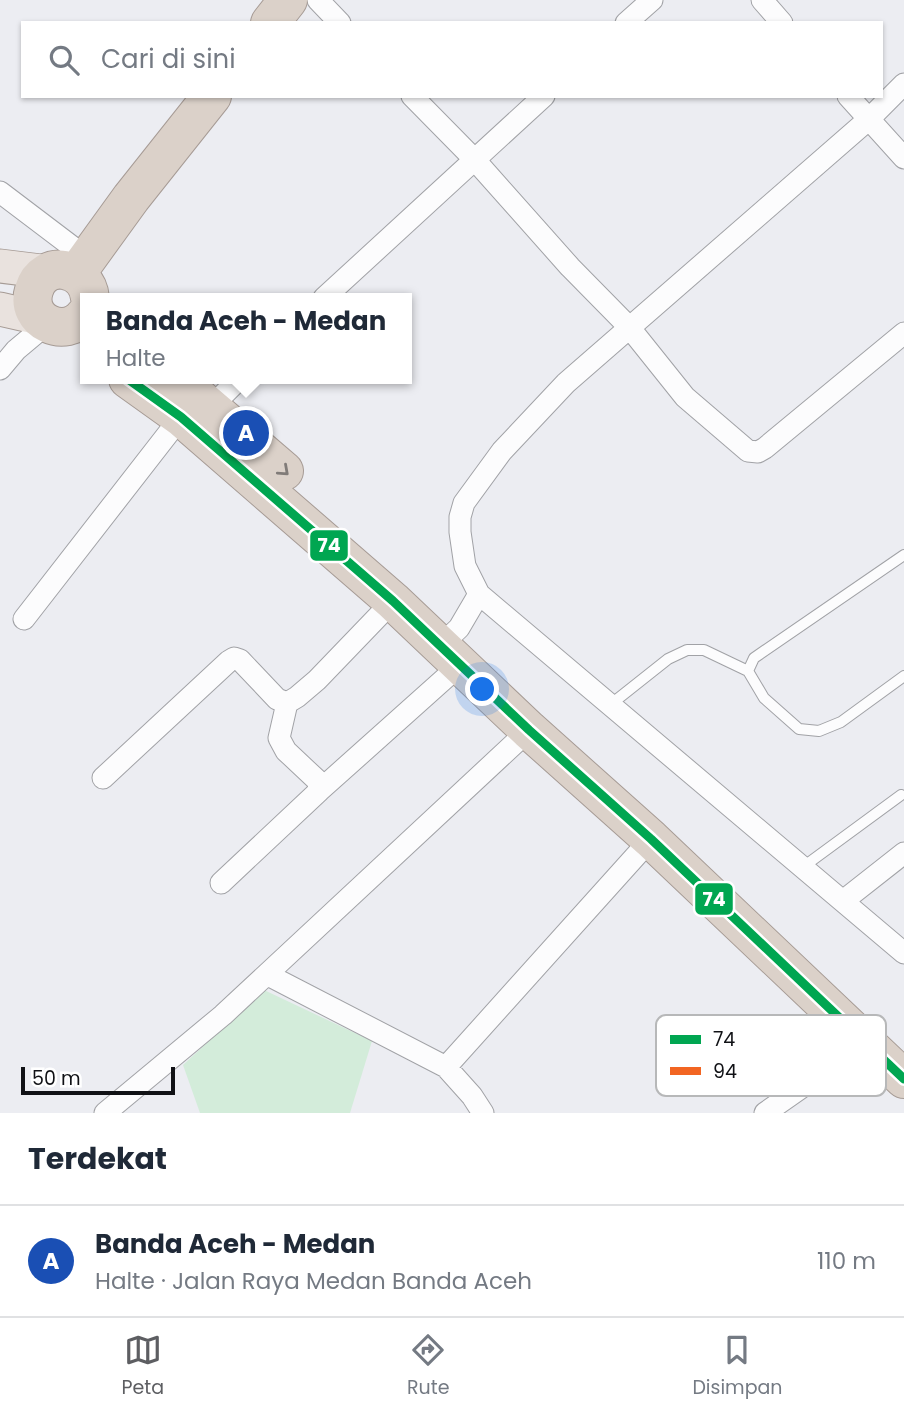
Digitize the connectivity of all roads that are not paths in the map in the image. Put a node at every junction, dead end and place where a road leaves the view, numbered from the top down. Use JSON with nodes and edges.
{"nodes":[{"id":1,"x":288,"y":0,"type":"edge"},
{"id":2,"x":318,"y":0,"type":"edge"},
{"id":3,"x":652,"y":0,"type":"edge"},
{"id":4,"x":762,"y":0,"type":"edge"},
{"id":5,"x":272,"y":21,"type":"edge"},
{"id":6,"x":338,"y":21,"type":"edge"},
{"id":7,"x":628,"y":21,"type":"edge"},
{"id":8,"x":780,"y":21,"type":"edge"},
{"id":9,"x":904,"y":84,"type":"edge"},
{"id":10,"x":210,"y":98,"type":"edge"},
{"id":11,"x":414,"y":98,"type":"edge"},
{"id":12,"x":542,"y":98,"type":"edge"},
{"id":13,"x":850,"y":98,"type":"edge"},
{"id":14,"x":869,"y":119,"type":"junction"},
{"id":15,"x":904,"y":158,"type":"edge"},
{"id":16,"x":474,"y":159,"type":"junction"},
{"id":17,"x":0,"y":192,"type":"edge"},
{"id":18,"x":0,"y":266,"type":"edge"},
{"id":19,"x":76,"y":276,"type":"edge"},
{"id":20,"x":329,"y":293,"type":"edge"},
{"id":21,"x":0,"y":309,"type":"edge"},
{"id":22,"x":64,"y":326,"type":"edge"},
{"id":23,"x":629,"y":327,"type":"junction"},
{"id":24,"x":904,"y":333,"type":"edge"},
{"id":25,"x":0,"y":369,"type":"edge"},
{"id":26,"x":138,"y":384,"type":"edge"},
{"id":27,"x":180,"y":384,"type":"edge"},
{"id":28,"x":232,"y":384,"type":"edge"},
{"id":29,"x":196,"y":412,"type":"junction"},
{"id":30,"x":904,"y":555,"type":"edge"},
{"id":31,"x":479,"y":594,"type":"junction"},
{"id":32,"x":393,"y":601,"type":"junction"},
{"id":33,"x":24,"y":619,"type":"dead end"},
{"id":34,"x":454,"y":646,"type":"junction"},
{"id":35,"x":748,"y":671,"type":"junction"},
{"id":36,"x":904,"y":676,"type":"edge"},
{"id":37,"x":287,"y":704,"type":"junction"},
{"id":38,"x":610,"y":705,"type":"junction"},
{"id":39,"x":529,"y":730,"type":"junction"},
{"id":40,"x":103,"y":778,"type":"dead end"},
{"id":41,"x":319,"y":791,"type":"junction"},
{"id":42,"x":901,"y":795,"type":"dead end"},
{"id":43,"x":651,"y":839,"type":"junction"},
{"id":44,"x":904,"y":853,"type":"edge"},
{"id":45,"x":803,"y":867,"type":"junction"},
{"id":46,"x":221,"y":883,"type":"dead end"},
{"id":47,"x":843,"y":901,"type":"junction"},
{"id":48,"x":904,"y":953,"type":"edge"},
{"id":49,"x":268,"y":975,"type":"junction"},
{"id":50,"x":837,"y":1015,"type":"edge"},
{"id":51,"x":870,"y":1015,"type":"edge"},
{"id":52,"x":886,"y":1029,"type":"edge"},
{"id":53,"x":904,"y":1045,"type":"edge"},
{"id":54,"x":886,"y":1062,"type":"edge"},
{"id":55,"x":446,"y":1067,"type":"junction"},
{"id":56,"x":904,"y":1079,"type":"edge"},
{"id":57,"x":789,"y":1096,"type":"edge"},
{"id":58,"x":105,"y":1113,"type":"edge"},
{"id":59,"x":483,"y":1113,"type":"edge"},
{"id":60,"x":765,"y":1113,"type":"edge"}],
"edges":[{"from":1,"to":5,"type":"highway"},
{"from":2,"to":6,"type":"street"},
{"from":3,"to":7,"type":"street"},
{"from":4,"to":8,"type":"street"},
{"from":9,"to":14,"type":"street"},
{"from":10,"to":19,"type":"highway"},
{"from":11,"to":16,"type":"street"},
{"from":12,"to":16,"type":"street"},
{"from":13,"to":14,"type":"street"},
{"from":14,"to":15,"type":"street"},
{"from":14,"to":23,"type":"street"},
{"from":16,"to":20,"type":"street"},
{"from":16,"to":23,"type":"street"},
{"from":17,"to":19,"type":"street"},
{"from":18,"to":19,"type":"main road"},
{"from":19,"to":22,"type":"highway"},
{"from":21,"to":22,"type":"main road"},
{"from":22,"to":25,"type":"street"},
{"from":23,"to":24,"type":"street"},
{"from":23,"to":31,"type":"street"},
{"from":26,"to":29,"type":"highway"},
{"from":27,"to":29,"type":"highway"},
{"from":28,"to":29,"type":"street"},
{"from":29,"to":32,"type":"highway"},
{"from":29,"to":33,"type":"street"},
{"from":29,"to":34,"type":"highway","one_way":true},
{"from":30,"to":35,"type":"lane"},
{"from":31,"to":34,"type":"street"},
{"from":31,"to":38,"type":"street"},
{"from":32,"to":34,"type":"highway"},
{"from":32,"to":37,"type":"street"},
{"from":34,"to":39,"type":"highway"},
{"from":34,"to":41,"type":"street"},
{"from":34,"to":51,"type":"highway"},
{"from":35,"to":36,"type":"lane"},
{"from":35,"to":38,"type":"lane"},
{"from":37,"to":40,"type":"street"},
{"from":37,"to":41,"type":"street"},
{"from":38,"to":45,"type":"street"},
{"from":39,"to":43,"type":"highway"},
{"from":39,"to":49,"type":"street"},
{"from":41,"to":46,"type":"street"},
{"from":42,"to":45,"type":"lane"},
{"from":43,"to":50,"type":"highway"},
{"from":43,"to":55,"type":"street"},
{"from":44,"to":47,"type":"street"},
{"from":45,"to":47,"type":"street"},
{"from":47,"to":48,"type":"street"},
{"from":49,"to":55,"type":"street"},
{"from":49,"to":58,"type":"street"},
{"from":52,"to":53,"type":"highway"},
{"from":54,"to":56,"type":"highway"},
{"from":55,"to":59,"type":"street"},
{"from":57,"to":60,"type":"street"}]}
